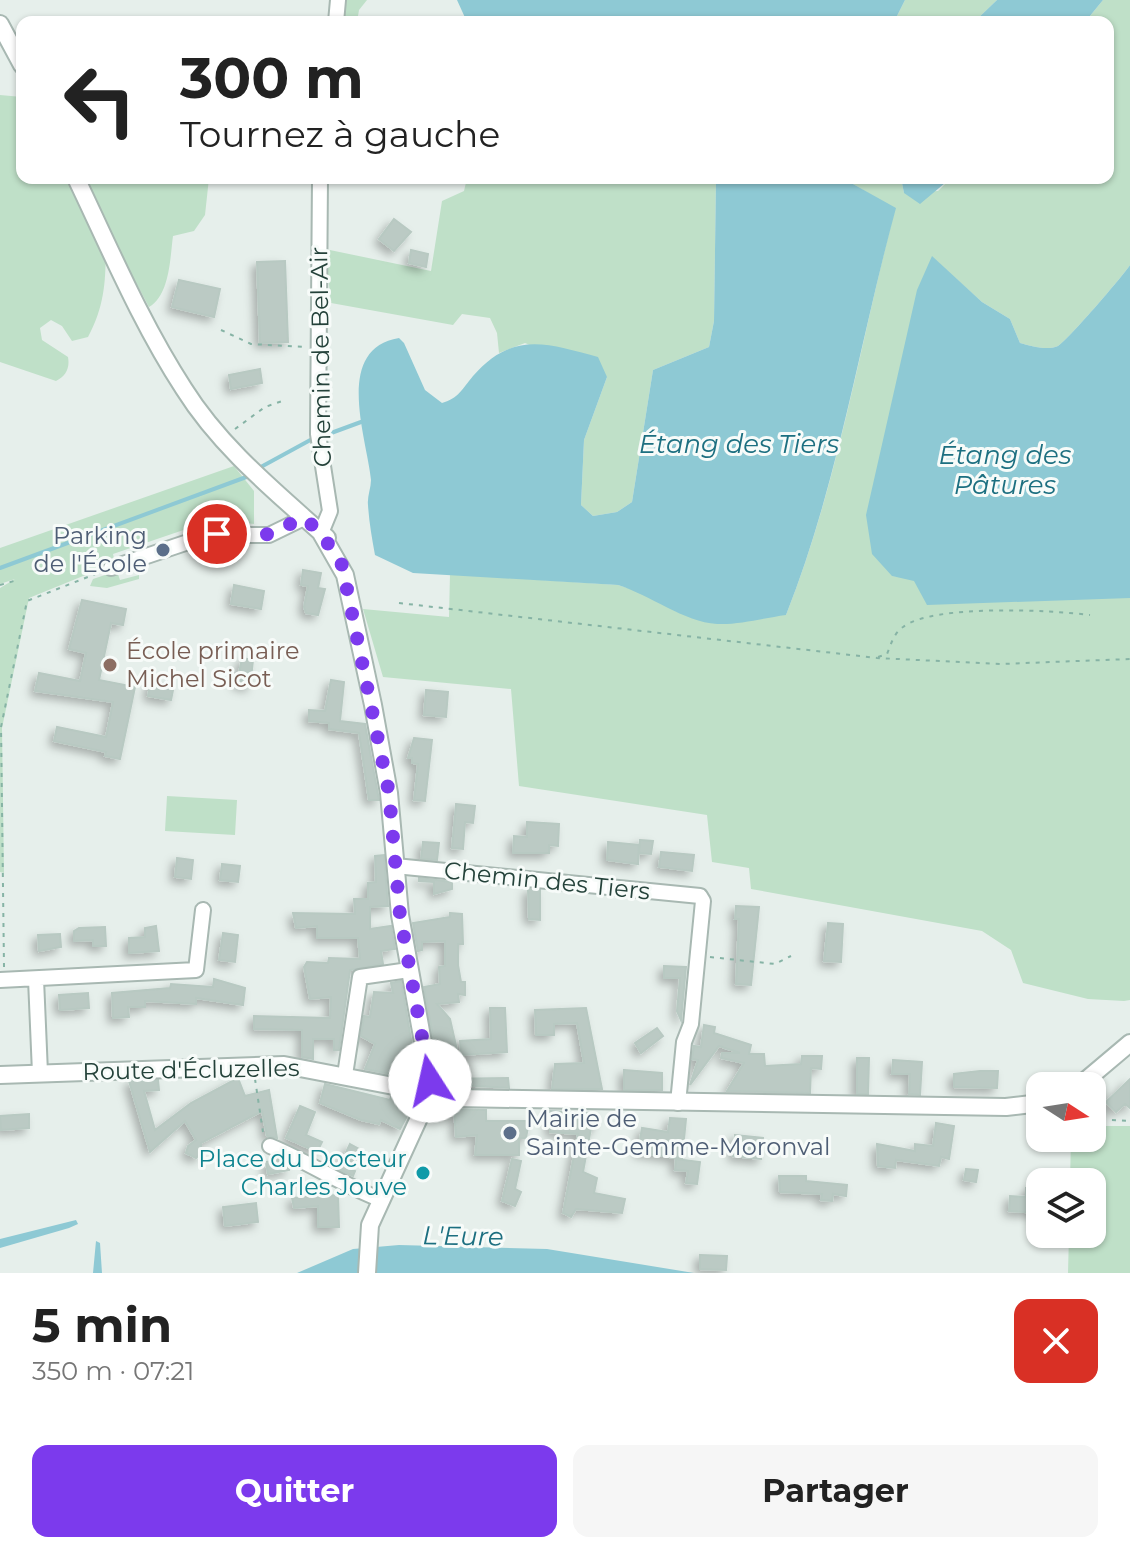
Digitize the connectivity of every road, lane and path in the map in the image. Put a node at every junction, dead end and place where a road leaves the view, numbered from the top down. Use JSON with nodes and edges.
{"nodes":[{"id":1,"x":0,"y":24,"type":"edge"},
{"id":2,"x":16,"y":54,"type":"edge"},
{"id":3,"x":79,"y":184,"type":"edge"},
{"id":4,"x":320,"y":184,"type":"edge"},
{"id":5,"x":221,"y":330,"type":"dead end"},
{"id":6,"x":318,"y":347,"type":"junction"},
{"id":7,"x":285,"y":400,"type":"dead end"},
{"id":8,"x":223,"y":440,"type":"junction"},
{"id":9,"x":304,"y":518,"type":"junction"},
{"id":10,"x":321,"y":533,"type":"junction"},
{"id":11,"x":111,"y":568,"type":"joint"},
{"id":12,"x":14,"y":581,"type":"dead end"},
{"id":13,"x":0,"y":585,"type":"edge"},
{"id":14,"x":399,"y":603,"type":"dead end"},
{"id":15,"x":1090,"y":615,"type":"dead end"},
{"id":16,"x":877,"y":658,"type":"junction"},
{"id":17,"x":1130,"y":659,"type":"edge"},
{"id":18,"x":395,"y":866,"type":"junction"},
{"id":19,"x":203,"y":910,"type":"dead end"},
{"id":20,"x":699,"y":954,"type":"junction"},
{"id":21,"x":791,"y":956,"type":"dead end"},
{"id":22,"x":409,"y":970,"type":"junction"},
{"id":23,"x":36,"y":979,"type":"junction"},
{"id":24,"x":2,"y":980,"type":"edge"},
{"id":25,"x":1130,"y":1043,"type":"edge"},
{"id":26,"x":1096,"y":1072,"type":"edge"},
{"id":27,"x":40,"y":1073,"type":"junction"},
{"id":28,"x":0,"y":1075,"type":"edge"},
{"id":29,"x":345,"y":1075,"type":"junction"},
{"id":30,"x":255,"y":1082,"type":"dead end"},
{"id":31,"x":428,"y":1094,"type":"junction"},
{"id":32,"x":678,"y":1103,"type":"junction"},
{"id":33,"x":1026,"y":1105,"type":"edge"},
{"id":34,"x":1106,"y":1120,"type":"edge"},
{"id":35,"x":1130,"y":1121,"type":"edge"},
{"id":36,"x":270,"y":1146,"type":"joint"},
{"id":37,"x":382,"y":1200,"type":"junction"},
{"id":38,"x":367,"y":1273,"type":"edge"}],
"edges":[{"from":1,"to":2,"type":"street"},
{"from":3,"to":8,"type":"street"},
{"from":4,"to":6,"type":"street","name":"Chemin de Bel-Air"},
{"from":5,"to":6,"type":"path"},
{"from":6,"to":10,"type":"street","name":"Chemin de Bel-Air"},
{"from":7,"to":8,"type":"path"},
{"from":8,"to":9,"type":"street"},
{"from":9,"to":10,"type":"street"},
{"from":9,"to":11,"type":"street"},
{"from":10,"to":18,"type":"street"},
{"from":11,"to":24,"type":"path"},
{"from":12,"to":13,"type":"path"},
{"from":14,"to":16,"type":"path"},
{"from":15,"to":16,"type":"path"},
{"from":16,"to":17,"type":"path"},
{"from":18,"to":20,"type":"street","name":"Chemin des Tiers"},
{"from":18,"to":22,"type":"street"},
{"from":19,"to":23,"type":"street"},
{"from":20,"to":21,"type":"path"},
{"from":20,"to":32,"type":"street"},
{"from":22,"to":29,"type":"street"},
{"from":22,"to":31,"type":"street"},
{"from":23,"to":24,"type":"street"},
{"from":23,"to":27,"type":"street"},
{"from":25,"to":26,"type":"street"},
{"from":27,"to":28,"type":"street","name":"Route d'Écluzelles"},
{"from":27,"to":29,"type":"street","name":"Route d'Écluzelles"},
{"from":29,"to":31,"type":"street","name":"Route d'Écluzelles"},
{"from":30,"to":36,"type":"path"},
{"from":31,"to":32,"type":"street","name":"Route d'Écluzelles"},
{"from":31,"to":37,"type":"street"},
{"from":32,"to":33,"type":"street","name":"Route d'Écluzelles"},
{"from":34,"to":35,"type":"path"},
{"from":36,"to":37,"type":"street"},
{"from":37,"to":38,"type":"street"}]}
